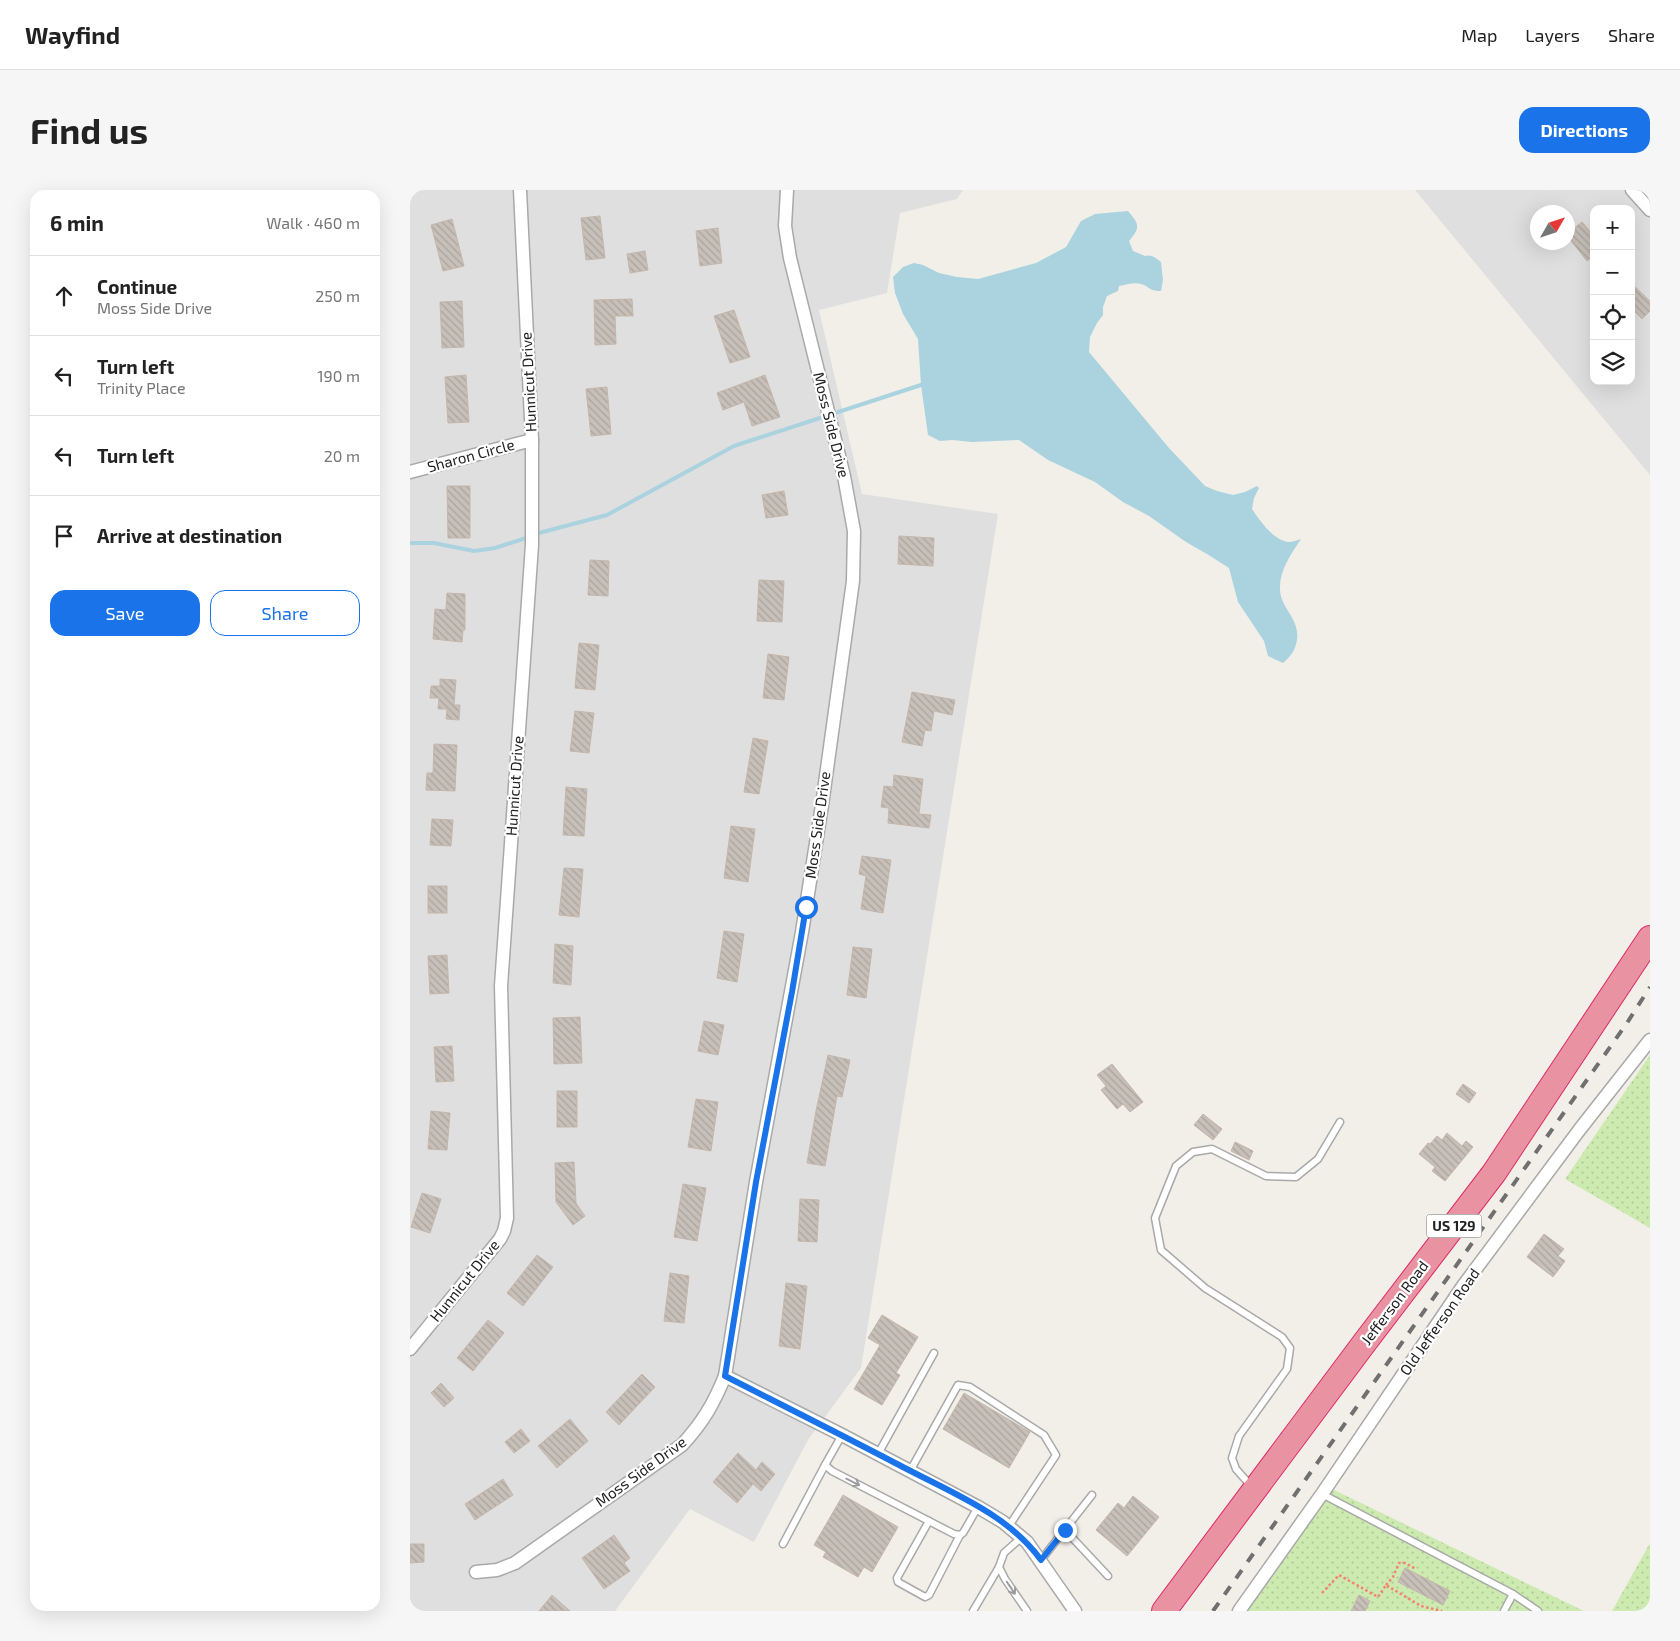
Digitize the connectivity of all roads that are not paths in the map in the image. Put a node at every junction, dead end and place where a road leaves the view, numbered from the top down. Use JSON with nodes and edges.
{"nodes":[{"id":1,"x":520,"y":190,"type":"edge"},
{"id":2,"x":787,"y":190,"type":"edge"},
{"id":3,"x":1632,"y":190,"type":"edge"},
{"id":4,"x":1650,"y":210,"type":"edge"},
{"id":5,"x":532,"y":440,"type":"junction"},
{"id":6,"x":410,"y":472,"type":"edge"},
{"id":7,"x":1650,"y":938,"type":"edge"},
{"id":8,"x":1650,"y":1040,"type":"edge"},
{"id":9,"x":1340,"y":1122,"type":"dead end"},
{"id":10,"x":410,"y":1349,"type":"edge"},
{"id":11,"x":934,"y":1353,"type":"dead end"},
{"id":12,"x":725,"y":1376,"type":"junction"},
{"id":13,"x":842,"y":1435,"type":"junction"},
{"id":14,"x":878,"y":1454,"type":"junction"},
{"id":15,"x":826,"y":1465,"type":"junction"},
{"id":16,"x":910,"y":1471,"type":"junction"},
{"id":17,"x":1255,"y":1490,"type":"junction"},
{"id":18,"x":1322,"y":1494,"type":"junction"},
{"id":19,"x":1092,"y":1495,"type":"dead end"},
{"id":20,"x":978,"y":1507,"type":"junction"},
{"id":21,"x":929,"y":1521,"type":"junction"},
{"id":22,"x":1009,"y":1526,"type":"junction"},
{"id":23,"x":1065,"y":1530,"type":"junction"},
{"id":24,"x":960,"y":1535,"type":"junction"},
{"id":25,"x":1022,"y":1537,"type":"junction"},
{"id":26,"x":783,"y":1544,"type":"dead end"},
{"id":27,"x":1041,"y":1560,"type":"junction"},
{"id":28,"x":999,"y":1567,"type":"junction"},
{"id":29,"x":476,"y":1572,"type":"dead end"},
{"id":30,"x":1108,"y":1576,"type":"dead end"},
{"id":31,"x":1513,"y":1594,"type":"junction"},
{"id":32,"x":973,"y":1611,"type":"edge"},
{"id":33,"x":1027,"y":1611,"type":"edge"},
{"id":34,"x":1075,"y":1611,"type":"edge"},
{"id":35,"x":1164,"y":1611,"type":"edge"},
{"id":36,"x":1239,"y":1611,"type":"edge"},
{"id":37,"x":1504,"y":1611,"type":"edge"},
{"id":38,"x":1538,"y":1611,"type":"edge"}],
"edges":[{"from":1,"to":5,"type":"street","name":"Hunnicut Drive"},
{"from":2,"to":12,"type":"street","name":"Moss Side Drive"},
{"from":3,"to":4,"type":"street"},
{"from":5,"to":6,"type":"street","name":"Sharon Circle"},
{"from":5,"to":10,"type":"street","name":"Hunnicut Drive"},
{"from":7,"to":17,"type":"highway","name":"Jefferson Road","number":"US 129"},
{"from":8,"to":18,"type":"street","name":"Old Jefferson Road"},
{"from":9,"to":17,"type":"lane"},
{"from":11,"to":14,"type":"lane"},
{"from":12,"to":13,"type":"street"},
{"from":12,"to":29,"type":"street","name":"Moss Side Drive"},
{"from":13,"to":14,"type":"street"},
{"from":13,"to":15,"type":"lane"},
{"from":14,"to":16,"type":"street"},
{"from":15,"to":21,"type":"lane","one_way":true},
{"from":15,"to":26,"type":"lane"},
{"from":16,"to":20,"type":"street"},
{"from":16,"to":22,"type":"lane"},
{"from":17,"to":35,"type":"highway","name":"Jefferson Road","number":"US 129"},
{"from":18,"to":31,"type":"lane"},
{"from":18,"to":36,"type":"street","name":"Old Jefferson Road"},
{"from":19,"to":23,"type":"lane"},
{"from":20,"to":22,"type":"street"},
{"from":20,"to":24,"type":"lane"},
{"from":21,"to":24,"type":"lane"},
{"from":21,"to":24,"type":"lane"},
{"from":22,"to":25,"type":"street"},
{"from":23,"to":27,"type":"lane"},
{"from":23,"to":30,"type":"lane"},
{"from":25,"to":27,"type":"street"},
{"from":25,"to":28,"type":"lane"},
{"from":27,"to":34,"type":"street"},
{"from":28,"to":32,"type":"lane"},
{"from":28,"to":33,"type":"lane","one_way":true},
{"from":31,"to":37,"type":"lane"},
{"from":31,"to":38,"type":"lane"}]}
